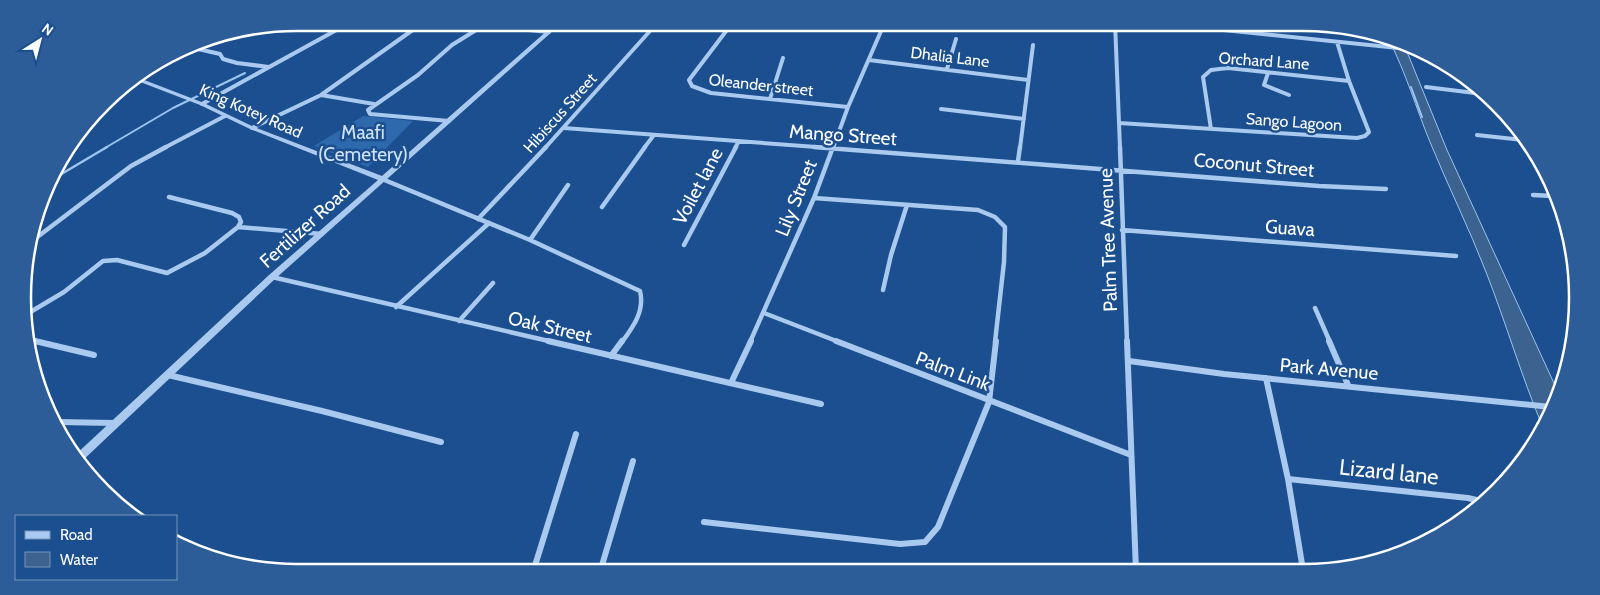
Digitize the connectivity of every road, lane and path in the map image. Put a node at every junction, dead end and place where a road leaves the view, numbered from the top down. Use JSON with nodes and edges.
{"nodes":[{"id":1,"x":335,"y":31,"type":"edge"},
{"id":2,"x":411,"y":31,"type":"edge"},
{"id":3,"x":477,"y":31,"type":"edge"},
{"id":4,"x":536,"y":31,"type":"edge"},
{"id":5,"x":650,"y":31,"type":"edge"},
{"id":6,"x":726,"y":31,"type":"edge"},
{"id":7,"x":881,"y":31,"type":"edge"},
{"id":8,"x":1115,"y":31,"type":"edge"},
{"id":9,"x":1232,"y":31,"type":"edge"},
{"id":10,"x":549,"y":32,"type":"joint"},
{"id":11,"x":956,"y":38,"type":"dead end"},
{"id":12,"x":1337,"y":42,"type":"junction"},
{"id":13,"x":1033,"y":45,"type":"dead end"},
{"id":14,"x":1393,"y":47,"type":"edge"},
{"id":15,"x":201,"y":50,"type":"edge"},
{"id":16,"x":783,"y":58,"type":"dead end"},
{"id":17,"x":869,"y":60,"type":"junction"},
{"id":18,"x":269,"y":67,"type":"junction"},
{"id":19,"x":947,"y":69,"type":"junction"},
{"id":20,"x":1268,"y":72,"type":"junction"},
{"id":21,"x":1028,"y":80,"type":"junction"},
{"id":22,"x":142,"y":81,"type":"edge"},
{"id":23,"x":1349,"y":81,"type":"junction"},
{"id":24,"x":1426,"y":87,"type":"dead end"},
{"id":25,"x":1473,"y":93,"type":"edge"},
{"id":26,"x":321,"y":95,"type":"junction"},
{"id":27,"x":1289,"y":95,"type":"dead end"},
{"id":28,"x":770,"y":98,"type":"junction"},
{"id":29,"x":200,"y":103,"type":"junction"},
{"id":30,"x":374,"y":104,"type":"junction"},
{"id":31,"x":848,"y":107,"type":"junction"},
{"id":32,"x":940,"y":109,"type":"dead end"},
{"id":33,"x":225,"y":116,"type":"junction"},
{"id":34,"x":1024,"y":119,"type":"junction"},
{"id":35,"x":449,"y":121,"type":"junction"},
{"id":36,"x":1119,"y":123,"type":"junction"},
{"id":37,"x":252,"y":128,"type":"junction"},
{"id":38,"x":564,"y":128,"type":"junction"},
{"id":39,"x":1211,"y":129,"type":"junction"},
{"id":40,"x":1477,"y":134,"type":"dead end"},
{"id":41,"x":654,"y":135,"type":"junction"},
{"id":42,"x":1517,"y":139,"type":"edge"},
{"id":43,"x":739,"y":141,"type":"junction"},
{"id":44,"x":832,"y":148,"type":"junction"},
{"id":45,"x":1018,"y":161,"type":"junction"},
{"id":46,"x":1120,"y":169,"type":"junction"},
{"id":47,"x":382,"y":179,"type":"junction"},
{"id":48,"x":568,"y":185,"type":"dead end"},
{"id":49,"x":1386,"y":189,"type":"dead end"},
{"id":50,"x":1533,"y":195,"type":"dead end"},
{"id":51,"x":1548,"y":196,"type":"edge"},
{"id":52,"x":168,"y":197,"type":"dead end"},
{"id":53,"x":814,"y":198,"type":"junction"},
{"id":54,"x":907,"y":205,"type":"junction"},
{"id":55,"x":602,"y":207,"type":"dead end"},
{"id":56,"x":478,"y":219,"type":"junction"},
{"id":57,"x":489,"y":223,"type":"junction"},
{"id":58,"x":238,"y":227,"type":"junction"},
{"id":59,"x":1122,"y":230,"type":"junction"},
{"id":60,"x":323,"y":234,"type":"junction"},
{"id":61,"x":38,"y":236,"type":"edge"},
{"id":62,"x":530,"y":240,"type":"junction"},
{"id":63,"x":684,"y":245,"type":"dead end"},
{"id":64,"x":1456,"y":256,"type":"dead end"},
{"id":65,"x":272,"y":277,"type":"junction"},
{"id":66,"x":493,"y":283,"type":"dead end"},
{"id":67,"x":883,"y":290,"type":"dead end"},
{"id":68,"x":396,"y":307,"type":"junction"},
{"id":69,"x":1315,"y":308,"type":"dead end"},
{"id":70,"x":32,"y":311,"type":"edge"},
{"id":71,"x":764,"y":313,"type":"junction"},
{"id":72,"x":458,"y":321,"type":"junction"},
{"id":73,"x":35,"y":341,"type":"edge"},
{"id":74,"x":94,"y":355,"type":"dead end"},
{"id":75,"x":611,"y":356,"type":"junction"},
{"id":76,"x":1129,"y":361,"type":"junction"},
{"id":77,"x":168,"y":375,"type":"junction"},
{"id":78,"x":1266,"y":378,"type":"junction"},
{"id":79,"x":732,"y":383,"type":"junction"},
{"id":80,"x":1348,"y":385,"type":"junction"},
{"id":81,"x":990,"y":402,"type":"junction"},
{"id":82,"x":821,"y":404,"type":"dead end"},
{"id":83,"x":1545,"y":406,"type":"edge"},
{"id":84,"x":63,"y":422,"type":"edge"},
{"id":85,"x":114,"y":423,"type":"junction"},
{"id":86,"x":576,"y":434,"type":"dead end"},
{"id":87,"x":441,"y":442,"type":"dead end"},
{"id":88,"x":82,"y":454,"type":"edge"},
{"id":89,"x":1132,"y":455,"type":"junction"},
{"id":90,"x":632,"y":461,"type":"dead end"},
{"id":91,"x":1288,"y":479,"type":"junction"},
{"id":92,"x":1476,"y":500,"type":"edge"},
{"id":93,"x":704,"y":522,"type":"dead end"},
{"id":94,"x":535,"y":564,"type":"edge"},
{"id":95,"x":602,"y":564,"type":"edge"},
{"id":96,"x":1136,"y":564,"type":"edge"},
{"id":97,"x":1302,"y":564,"type":"edge"}],
"edges":[{"from":1,"to":18,"type":"street"},
{"from":2,"to":26,"type":"street"},
{"from":3,"to":30,"type":"street"},
{"from":4,"to":10,"type":"street"},
{"from":5,"to":38,"type":"street","name":"Hibiscus Street"},
{"from":6,"to":28,"type":"street","name":"Oleander street"},
{"from":7,"to":17,"type":"street","name":"Lily Street"},
{"from":8,"to":36,"type":"street","name":"Palm Tree Avenue"},
{"from":9,"to":12,"type":"street"},
{"from":10,"to":35,"type":"street","name":"Fertilizer Road"},
{"from":11,"to":19,"type":"street"},
{"from":12,"to":14,"type":"street"},
{"from":12,"to":23,"type":"street","name":"Sango Lagoon"},
{"from":13,"to":21,"type":"street"},
{"from":15,"to":18,"type":"street"},
{"from":16,"to":28,"type":"street"},
{"from":17,"to":19,"type":"street","name":"Dhalia Lane"},
{"from":17,"to":31,"type":"street","name":"Lily Street"},
{"from":18,"to":29,"type":"street"},
{"from":19,"to":21,"type":"street","name":"Dhalia Lane"},
{"from":20,"to":23,"type":"street","name":"Orchard Lane"},
{"from":20,"to":27,"type":"street"},
{"from":20,"to":39,"type":"street","name":"Orchard Lane"},
{"from":21,"to":34,"type":"street"},
{"from":22,"to":29,"type":"street","name":"King Kotey Road"},
{"from":23,"to":39,"type":"street","name":"Sango Lagoon"},
{"from":24,"to":25,"type":"street"},
{"from":26,"to":30,"type":"street"},
{"from":26,"to":37,"type":"street"},
{"from":28,"to":31,"type":"street","name":"Oleander street"},
{"from":29,"to":33,"type":"street","name":"King Kotey Road"},
{"from":30,"to":35,"type":"street"},
{"from":31,"to":44,"type":"street","name":"Lily Street"},
{"from":32,"to":34,"type":"street"},
{"from":33,"to":37,"type":"street","name":"King Kotey Road"},
{"from":33,"to":61,"type":"street"},
{"from":34,"to":45,"type":"street"},
{"from":35,"to":47,"type":"street","name":"Fertilizer Road"},
{"from":36,"to":39,"type":"street","name":"Sango Lagoon"},
{"from":36,"to":46,"type":"street","name":"Palm Tree Avenue"},
{"from":37,"to":47,"type":"street","name":"King Kotey Road"},
{"from":38,"to":41,"type":"street","name":"Mango Street"},
{"from":38,"to":56,"type":"street","name":"Hibiscus Street"},
{"from":40,"to":42,"type":"street"},
{"from":41,"to":43,"type":"street","name":"Mango Street"},
{"from":41,"to":55,"type":"street"},
{"from":43,"to":44,"type":"street","name":"Mango Street"},
{"from":43,"to":63,"type":"street","name":"Voilet lane"},
{"from":44,"to":45,"type":"street","name":"Mango Street"},
{"from":44,"to":53,"type":"street","name":"Lily Street"},
{"from":45,"to":46,"type":"street","name":"Mango Street"},
{"from":46,"to":49,"type":"street","name":"Coconut Street"},
{"from":46,"to":59,"type":"street","name":"Palm Tree Avenue"},
{"from":47,"to":56,"type":"street"},
{"from":47,"to":60,"type":"street","name":"Fertilizer Road"},
{"from":48,"to":62,"type":"street"},
{"from":50,"to":51,"type":"street"},
{"from":52,"to":58,"type":"street"},
{"from":53,"to":54,"type":"street"},
{"from":53,"to":71,"type":"street","name":"Lily Street"},
{"from":54,"to":67,"type":"street"},
{"from":54,"to":81,"type":"street"},
{"from":56,"to":57,"type":"street"},
{"from":57,"to":62,"type":"street"},
{"from":57,"to":68,"type":"street"},
{"from":58,"to":60,"type":"street"},
{"from":58,"to":70,"type":"street"},
{"from":59,"to":64,"type":"street","name":"Guava"},
{"from":59,"to":76,"type":"street","name":"Palm Tree Avenue"},
{"from":60,"to":65,"type":"street","name":"Fertilizer Road"},
{"from":62,"to":75,"type":"street"},
{"from":65,"to":68,"type":"street","name":"Oak Street"},
{"from":65,"to":77,"type":"street","name":"Fertilizer Road"},
{"from":66,"to":72,"type":"street"},
{"from":68,"to":72,"type":"street","name":"Oak Street"},
{"from":69,"to":80,"type":"street"},
{"from":71,"to":79,"type":"street","name":"Lily Street"},
{"from":71,"to":81,"type":"street","name":"Palm Link"},
{"from":72,"to":75,"type":"street","name":"Oak Street"},
{"from":73,"to":74,"type":"street"},
{"from":75,"to":79,"type":"street","name":"Oak Street"},
{"from":76,"to":78,"type":"street","name":"Park Avenue"},
{"from":76,"to":89,"type":"street","name":"Palm Tree Avenue"},
{"from":77,"to":85,"type":"street","name":"Fertilizer Road"},
{"from":77,"to":87,"type":"street"},
{"from":78,"to":80,"type":"street","name":"Park Avenue"},
{"from":78,"to":91,"type":"street"},
{"from":79,"to":82,"type":"street","name":"Oak Street"},
{"from":80,"to":83,"type":"street","name":"Park Avenue"},
{"from":81,"to":89,"type":"street","name":"Palm Link"},
{"from":81,"to":93,"type":"street"},
{"from":84,"to":85,"type":"street"},
{"from":85,"to":88,"type":"street","name":"Fertilizer Road"},
{"from":86,"to":94,"type":"street"},
{"from":89,"to":96,"type":"street","name":"Palm Tree Avenue"},
{"from":90,"to":95,"type":"street"},
{"from":91,"to":92,"type":"street","name":"Lizard lane"},
{"from":91,"to":97,"type":"street"}]}
